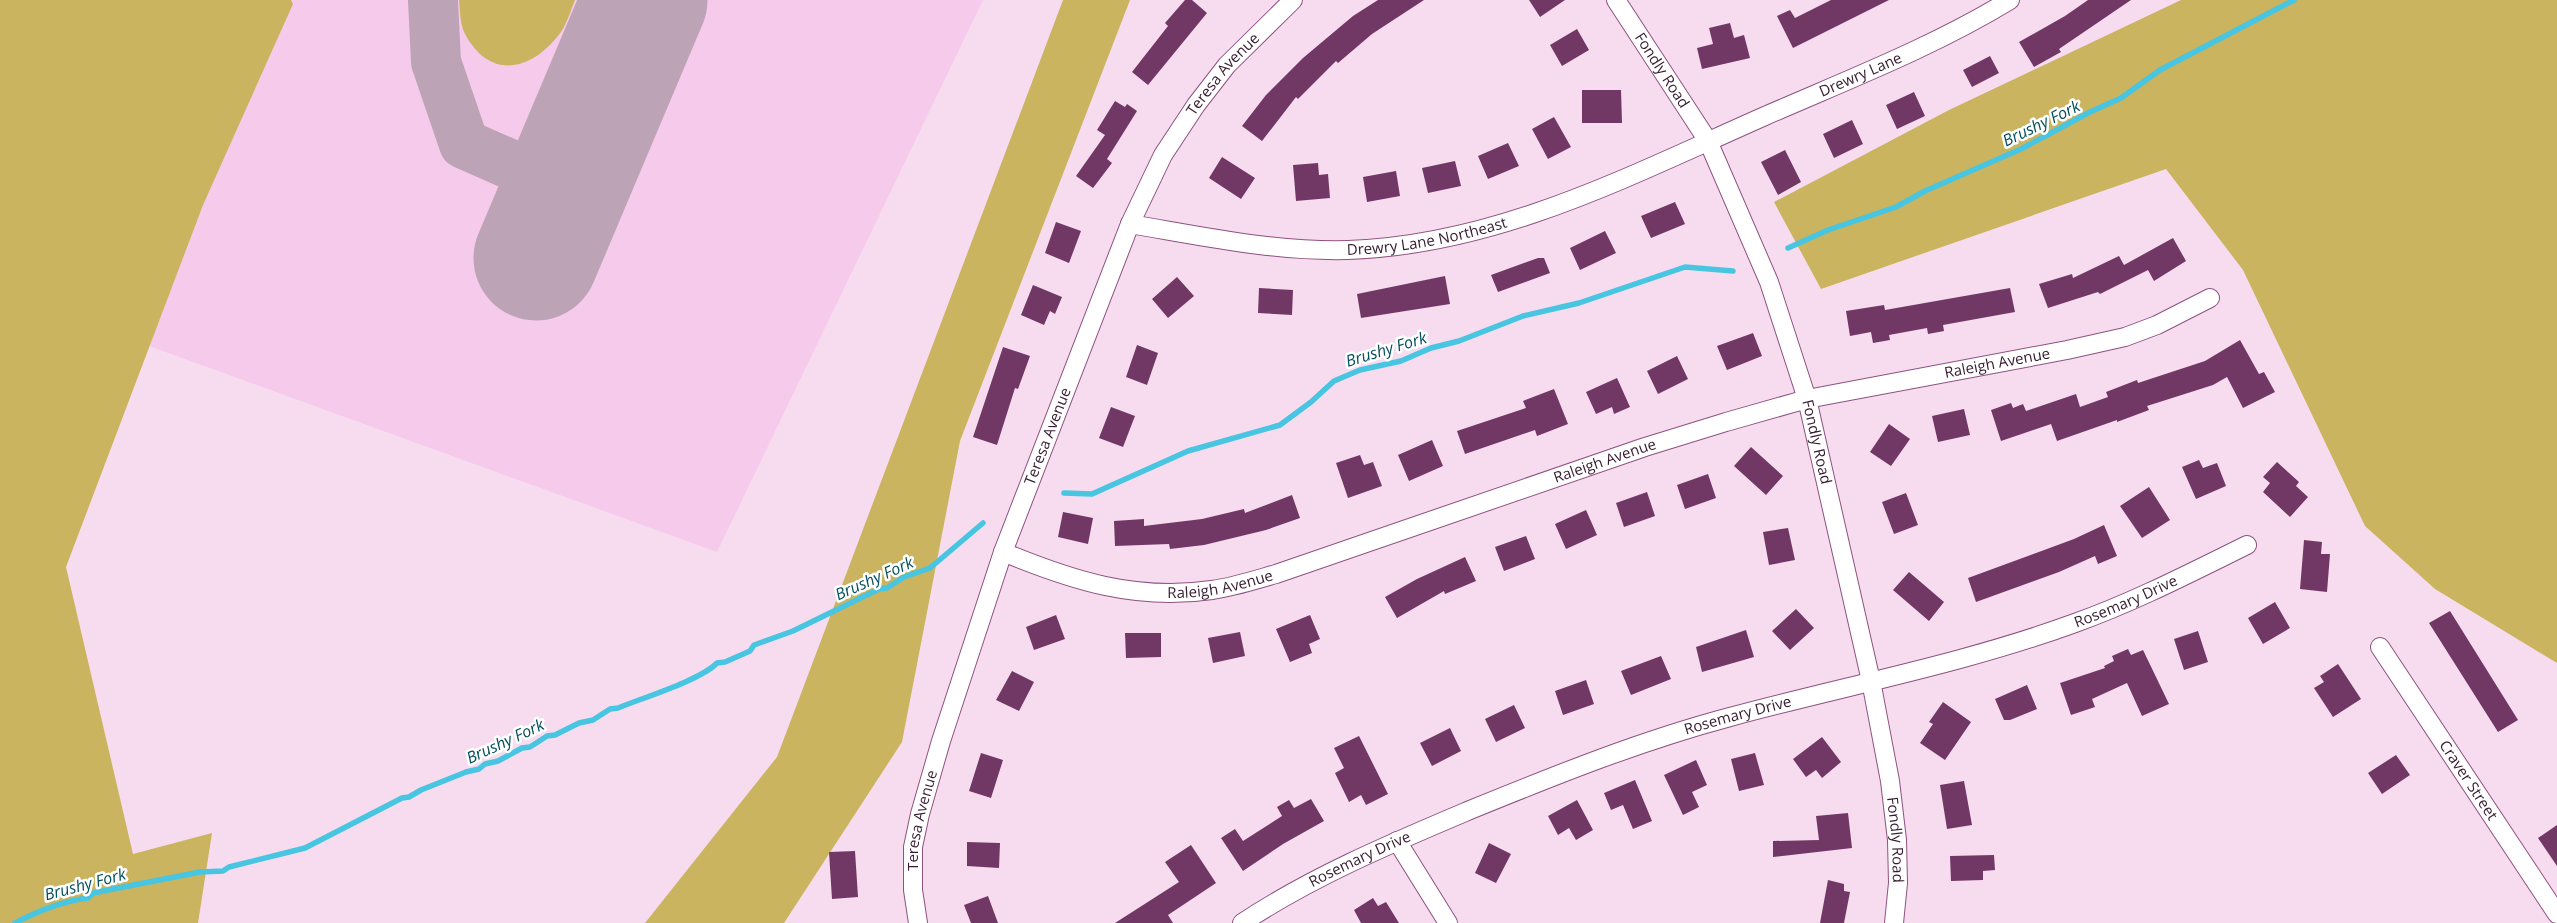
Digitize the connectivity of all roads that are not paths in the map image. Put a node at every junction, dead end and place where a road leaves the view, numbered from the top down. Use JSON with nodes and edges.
{"nodes":[{"id":1,"x":1293,"y":0,"type":"edge"},
{"id":2,"x":1616,"y":0,"type":"edge"},
{"id":3,"x":2010,"y":0,"type":"edge"},
{"id":4,"x":1708,"y":141,"type":"junction"},
{"id":5,"x":1130,"y":224,"type":"junction"},
{"id":6,"x":2210,"y":298,"type":"dead end"},
{"id":7,"x":1808,"y":399,"type":"junction"},
{"id":8,"x":2247,"y":545,"type":"dead end"},
{"id":9,"x":1003,"y":552,"type":"junction"},
{"id":10,"x":2380,"y":647,"type":"dead end"},
{"id":11,"x":1871,"y":681,"type":"junction"},
{"id":12,"x":1397,"y":841,"type":"junction"},
{"id":13,"x":2557,"y":914,"type":"edge"},
{"id":14,"x":918,"y":923,"type":"edge"},
{"id":15,"x":1242,"y":923,"type":"edge"},
{"id":16,"x":1448,"y":923,"type":"edge"},
{"id":17,"x":1894,"y":923,"type":"edge"}],
"edges":[{"from":1,"to":5,"type":"street","name":"Teresa Avenue"},
{"from":2,"to":4,"type":"street","name":"Fondly Road"},
{"from":3,"to":4,"type":"street","name":"Drewry Lane"},
{"from":4,"to":5,"type":"street","name":"Drewry Lane Northeast"},
{"from":4,"to":7,"type":"street","name":"Fondly Road"},
{"from":5,"to":9,"type":"street","name":"Teresa Avenue"},
{"from":6,"to":7,"type":"street","name":"Raleigh Avenue"},
{"from":7,"to":9,"type":"street","name":"Raleigh Avenue"},
{"from":7,"to":11,"type":"street","name":"Fondly Road"},
{"from":8,"to":11,"type":"street","name":"Rosemary Drive"},
{"from":9,"to":14,"type":"street","name":"Teresa Avenue"},
{"from":10,"to":13,"type":"street","name":"Craver Street"},
{"from":11,"to":12,"type":"street","name":"Rosemary Drive"},
{"from":11,"to":17,"type":"street","name":"Fondly Road"},
{"from":12,"to":15,"type":"street","name":"Rosemary Drive"},
{"from":12,"to":16,"type":"street"}]}
